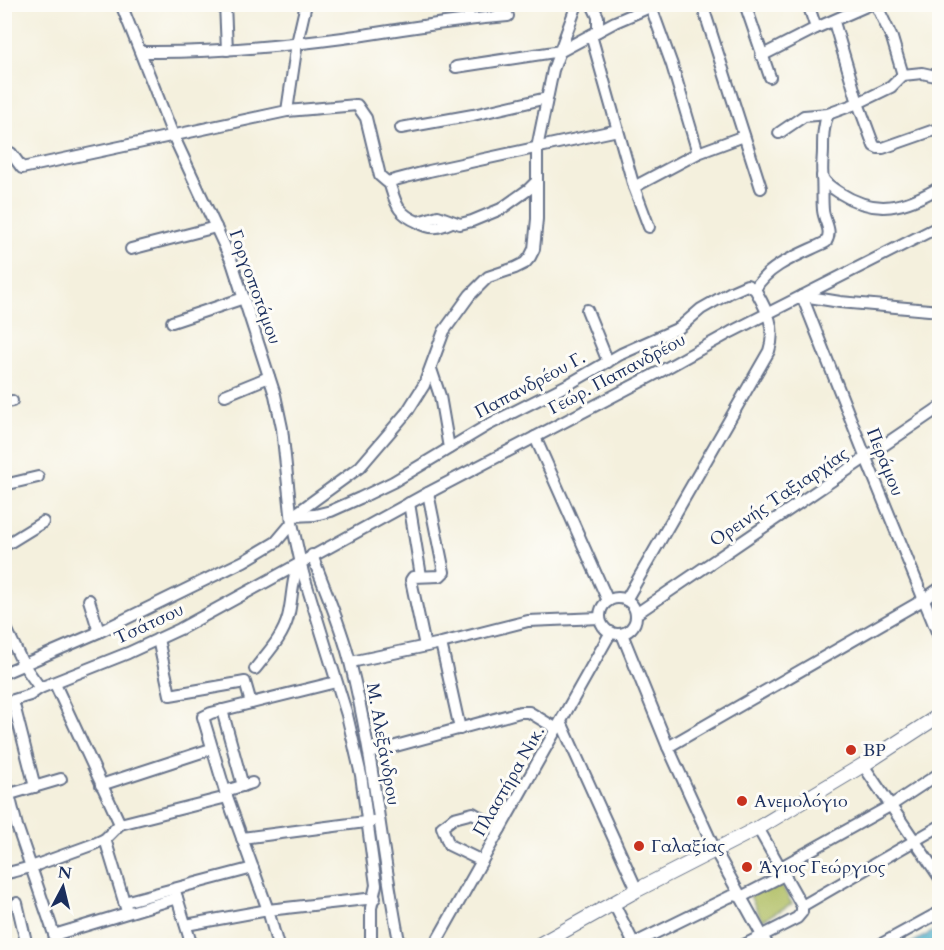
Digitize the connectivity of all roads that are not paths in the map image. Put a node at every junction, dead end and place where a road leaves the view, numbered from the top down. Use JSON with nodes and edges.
{"nodes":[{"id":1,"x":121,"y":4,"type":"edge"},
{"id":2,"x":225,"y":4,"type":"edge"},
{"id":3,"x":306,"y":4,"type":"edge"},
{"id":4,"x":467,"y":4,"type":"edge"},
{"id":5,"x":578,"y":4,"type":"edge"},
{"id":6,"x":592,"y":4,"type":"edge"},
{"id":7,"x":702,"y":4,"type":"edge"},
{"id":8,"x":745,"y":4,"type":"edge"},
{"id":9,"x":808,"y":4,"type":"edge"},
{"id":10,"x":871,"y":4,"type":"edge"},
{"id":11,"x":876,"y":4,"type":"edge"},
{"id":12,"x":654,"y":6,"type":"edge"},
{"id":13,"x":508,"y":16,"type":"dead end"},
{"id":14,"x":469,"y":19,"type":"junction"},
{"id":15,"x":834,"y":22,"type":"junction"},
{"id":16,"x":816,"y":28,"type":"junction"},
{"id":17,"x":594,"y":33,"type":"junction"},
{"id":18,"x":297,"y":43,"type":"junction"},
{"id":19,"x":228,"y":50,"type":"junction"},
{"id":20,"x":561,"y":51,"type":"junction"},
{"id":21,"x":141,"y":52,"type":"junction"},
{"id":22,"x":761,"y":56,"type":"junction"},
{"id":23,"x":456,"y":67,"type":"dead end"},
{"id":24,"x":903,"y":75,"type":"junction"},
{"id":25,"x":770,"y":77,"type":"dead end"},
{"id":26,"x":939,"y":77,"type":"edge"},
{"id":27,"x":547,"y":98,"type":"junction"},
{"id":28,"x":858,"y":103,"type":"junction"},
{"id":29,"x":287,"y":111,"type":"junction"},
{"id":30,"x":828,"y":114,"type":"junction"},
{"id":31,"x":401,"y":128,"type":"dead end"},
{"id":32,"x":939,"y":128,"type":"edge"},
{"id":33,"x":618,"y":130,"type":"junction"},
{"id":34,"x":779,"y":133,"type":"dead end"},
{"id":35,"x":173,"y":135,"type":"junction"},
{"id":36,"x":744,"y":136,"type":"junction"},
{"id":37,"x":537,"y":147,"type":"junction"},
{"id":38,"x":4,"y":152,"type":"edge"},
{"id":39,"x":698,"y":153,"type":"junction"},
{"id":40,"x":822,"y":175,"type":"junction"},
{"id":41,"x":537,"y":180,"type":"junction"},
{"id":42,"x":389,"y":182,"type":"junction"},
{"id":43,"x":634,"y":187,"type":"junction"},
{"id":44,"x":939,"y":187,"type":"edge"},
{"id":45,"x":761,"y":188,"type":"dead end"},
{"id":46,"x":216,"y":226,"type":"junction"},
{"id":47,"x":939,"y":226,"type":"edge"},
{"id":48,"x":649,"y":227,"type":"dead end"},
{"id":49,"x":131,"y":249,"type":"dead end"},
{"id":50,"x":755,"y":289,"type":"junction"},
{"id":51,"x":802,"y":296,"type":"junction"},
{"id":52,"x":244,"y":298,"type":"junction"},
{"id":53,"x":586,"y":310,"type":"dead end"},
{"id":54,"x":939,"y":311,"type":"edge"},
{"id":55,"x":769,"y":313,"type":"junction"},
{"id":56,"x":171,"y":322,"type":"dead end"},
{"id":57,"x":608,"y":362,"type":"junction"},
{"id":58,"x":431,"y":369,"type":"junction"},
{"id":59,"x":269,"y":377,"type":"junction"},
{"id":60,"x":225,"y":395,"type":"dead end"},
{"id":61,"x":939,"y":407,"type":"edge"},
{"id":62,"x":535,"y":437,"type":"junction"},
{"id":63,"x":449,"y":448,"type":"junction"},
{"id":64,"x":866,"y":459,"type":"junction"},
{"id":65,"x":38,"y":477,"type":"dead end"},
{"id":66,"x":4,"y":485,"type":"edge"},
{"id":67,"x":428,"y":492,"type":"junction"},
{"id":68,"x":409,"y":503,"type":"junction"},
{"id":69,"x":292,"y":520,"type":"junction"},
{"id":70,"x":43,"y":522,"type":"dead end"},
{"id":71,"x":4,"y":546,"type":"edge"},
{"id":72,"x":312,"y":555,"type":"junction"},
{"id":73,"x":301,"y":561,"type":"junction"},
{"id":74,"x":421,"y":576,"type":"junction"},
{"id":75,"x":939,"y":588,"type":"edge"},
{"id":76,"x":89,"y":600,"type":"dead end"},
{"id":77,"x":626,"y":600,"type":"junction"},
{"id":78,"x":923,"y":600,"type":"junction"},
{"id":79,"x":608,"y":601,"type":"junction"},
{"id":80,"x":636,"y":614,"type":"junction"},
{"id":81,"x":600,"y":618,"type":"junction"},
{"id":82,"x":4,"y":624,"type":"edge"},
{"id":83,"x":99,"y":632,"type":"junction"},
{"id":84,"x":616,"y":633,"type":"junction"},
{"id":85,"x":158,"y":639,"type":"junction"},
{"id":86,"x":939,"y":639,"type":"edge"},
{"id":87,"x":441,"y":643,"type":"junction"},
{"id":88,"x":425,"y":646,"type":"junction"},
{"id":89,"x":351,"y":662,"type":"junction"},
{"id":90,"x":23,"y":664,"type":"junction"},
{"id":91,"x":255,"y":669,"type":"dead end"},
{"id":92,"x":4,"y":673,"type":"edge"},
{"id":93,"x":336,"y":682,"type":"junction"},
{"id":94,"x":55,"y":684,"type":"junction"},
{"id":95,"x":40,"y":688,"type":"junction"},
{"id":96,"x":9,"y":702,"type":"edge"},
{"id":97,"x":251,"y":703,"type":"junction"},
{"id":98,"x":222,"y":710,"type":"junction"},
{"id":99,"x":939,"y":715,"type":"edge"},
{"id":100,"x":559,"y":725,"type":"junction"},
{"id":101,"x":460,"y":729,"type":"junction"},
{"id":102,"x":668,"y":747,"type":"junction"},
{"id":103,"x":211,"y":749,"type":"junction"},
{"id":104,"x":370,"y":753,"type":"junction"},
{"id":105,"x":863,"y":765,"type":"junction"},
{"id":106,"x":939,"y":773,"type":"edge"},
{"id":107,"x":4,"y":775,"type":"edge"},
{"id":108,"x":62,"y":779,"type":"dead end"},
{"id":109,"x":101,"y":785,"type":"junction"},
{"id":110,"x":35,"y":787,"type":"junction"},
{"id":111,"x":10,"y":794,"type":"junction"},
{"id":112,"x":226,"y":794,"type":"junction"},
{"id":113,"x":890,"y":806,"type":"junction"},
{"id":114,"x":380,"y":820,"type":"junction"},
{"id":115,"x":368,"y":821,"type":"junction"},
{"id":116,"x":120,"y":824,"type":"junction"},
{"id":117,"x":17,"y":826,"type":"junction"},
{"id":118,"x":939,"y":826,"type":"edge"},
{"id":119,"x":4,"y":827,"type":"edge"},
{"id":120,"x":758,"y":828,"type":"junction"},
{"id":121,"x":500,"y":829,"type":"junction"},
{"id":122,"x":242,"y":838,"type":"junction"},
{"id":123,"x":105,"y":839,"type":"junction"},
{"id":124,"x":914,"y":841,"type":"junction"},
{"id":125,"x":715,"y":850,"type":"junction"},
{"id":126,"x":482,"y":861,"type":"junction"},
{"id":127,"x":31,"y":867,"type":"junction"},
{"id":128,"x":253,"y":868,"type":"junction"},
{"id":129,"x":781,"y":871,"type":"junction"},
{"id":130,"x":4,"y":874,"type":"edge"},
{"id":131,"x":939,"y":878,"type":"edge"},
{"id":132,"x":637,"y":890,"type":"junction"},
{"id":133,"x":176,"y":893,"type":"junction"},
{"id":134,"x":741,"y":897,"type":"junction"},
{"id":135,"x":375,"y":898,"type":"junction"},
{"id":136,"x":124,"y":902,"type":"junction"},
{"id":137,"x":17,"y":903,"type":"dead end"},
{"id":138,"x":614,"y":904,"type":"junction"},
{"id":139,"x":802,"y":906,"type":"junction"},
{"id":140,"x":268,"y":910,"type":"junction"},
{"id":141,"x":939,"y":912,"type":"edge"},
{"id":142,"x":128,"y":913,"type":"junction"},
{"id":143,"x":186,"y":925,"type":"junction"},
{"id":144,"x":56,"y":940,"type":"edge"},
{"id":145,"x":765,"y":940,"type":"edge"},
{"id":146,"x":27,"y":945,"type":"edge"},
{"id":147,"x":184,"y":945,"type":"edge"},
{"id":148,"x":278,"y":945,"type":"edge"},
{"id":149,"x":371,"y":945,"type":"edge"},
{"id":150,"x":400,"y":945,"type":"edge"},
{"id":151,"x":434,"y":945,"type":"edge"},
{"id":152,"x":537,"y":945,"type":"edge"},
{"id":153,"x":633,"y":945,"type":"edge"},
{"id":154,"x":742,"y":945,"type":"edge"},
{"id":155,"x":878,"y":945,"type":"edge"}],
"edges":[{"from":1,"to":21,"type":"street","name":"Γοργοποτάμου"},
{"from":2,"to":19,"type":"street"},
{"from":3,"to":18,"type":"street"},
{"from":4,"to":14,"type":"street"},
{"from":5,"to":20,"type":"street"},
{"from":6,"to":17,"type":"street"},
{"from":7,"to":36,"type":"street"},
{"from":8,"to":22,"type":"street"},
{"from":9,"to":16,"type":"street"},
{"from":10,"to":15,"type":"street"},
{"from":11,"to":24,"type":"street"},
{"from":12,"to":17,"type":"street"},
{"from":12,"to":39,"type":"street"},
{"from":13,"to":14,"type":"street"},
{"from":14,"to":18,"type":"street"},
{"from":15,"to":16,"type":"street"},
{"from":15,"to":28,"type":"street"},
{"from":16,"to":22,"type":"street"},
{"from":17,"to":20,"type":"street"},
{"from":17,"to":33,"type":"street"},
{"from":18,"to":19,"type":"street"},
{"from":18,"to":29,"type":"street"},
{"from":19,"to":21,"type":"street"},
{"from":20,"to":23,"type":"street"},
{"from":20,"to":27,"type":"street"},
{"from":21,"to":35,"type":"street","name":"Γοργοποτάμου"},
{"from":22,"to":25,"type":"street"},
{"from":24,"to":26,"type":"street"},
{"from":24,"to":28,"type":"street"},
{"from":27,"to":31,"type":"street"},
{"from":27,"to":37,"type":"street"},
{"from":28,"to":30,"type":"street"},
{"from":28,"to":32,"type":"street"},
{"from":29,"to":35,"type":"street"},
{"from":29,"to":42,"type":"street"},
{"from":30,"to":34,"type":"street"},
{"from":30,"to":40,"type":"street"},
{"from":33,"to":37,"type":"street"},
{"from":33,"to":43,"type":"street"},
{"from":35,"to":38,"type":"street"},
{"from":35,"to":46,"type":"street","name":"Γοργοποτάμου"},
{"from":36,"to":39,"type":"street"},
{"from":36,"to":45,"type":"street"},
{"from":37,"to":41,"type":"street"},
{"from":37,"to":42,"type":"street"},
{"from":39,"to":43,"type":"street"},
{"from":40,"to":44,"type":"street"},
{"from":40,"to":50,"type":"street"},
{"from":41,"to":42,"type":"street"},
{"from":41,"to":58,"type":"street"},
{"from":43,"to":48,"type":"street"},
{"from":46,"to":49,"type":"street"},
{"from":46,"to":52,"type":"street","name":"Γοργοποτάμου"},
{"from":47,"to":51,"type":"street","name":"Γεώρ. Παπανδρέου"},
{"from":50,"to":55,"type":"street"},
{"from":50,"to":57,"type":"street","name":"Παπανδρέου Γ."},
{"from":51,"to":54,"type":"street"},
{"from":51,"to":55,"type":"street","name":"Γεώρ. Παπανδρέου"},
{"from":51,"to":64,"type":"street","name":"Περάμου"},
{"from":52,"to":56,"type":"street"},
{"from":52,"to":59,"type":"street","name":"Γοργοποτάμου"},
{"from":53,"to":57,"type":"street"},
{"from":55,"to":62,"type":"street","name":"Γεώρ. Παπανδρέου"},
{"from":55,"to":77,"type":"street"},
{"from":57,"to":63,"type":"street","name":"Παπανδρέου Γ."},
{"from":58,"to":63,"type":"street"},
{"from":58,"to":69,"type":"street"},
{"from":59,"to":60,"type":"street"},
{"from":59,"to":69,"type":"street","name":"Γοργοποτάμου"},
{"from":61,"to":64,"type":"street","name":"Ορεινής Ταξιαρχίας"},
{"from":62,"to":67,"type":"street","name":"Γεώρ. Παπανδρέου"},
{"from":62,"to":79,"type":"street"},
{"from":63,"to":69,"type":"street","name":"Παπανδρέου Γ."},
{"from":64,"to":78,"type":"street","name":"Περάμου"},
{"from":64,"to":80,"type":"street","name":"Ορεινής Ταξιαρχίας"},
{"from":65,"to":66,"type":"street"},
{"from":67,"to":68,"type":"street","name":"Γεώρ. Παπανδρέου"},
{"from":67,"to":74,"type":"street"},
{"from":68,"to":72,"type":"street","name":"Γεώρ. Παπανδρέου"},
{"from":68,"to":74,"type":"street"},
{"from":69,"to":73,"type":"street","name":"Γοργοποτάμου"},
{"from":69,"to":83,"type":"street"},
{"from":70,"to":71,"type":"street"},
{"from":72,"to":73,"type":"street","name":"Τσάτσου"},
{"from":72,"to":89,"type":"street","name":"Μ. Αλεξάνδρου"},
{"from":73,"to":85,"type":"street","name":"Τσάτσου"},
{"from":73,"to":91,"type":"street"},
{"from":73,"to":93,"type":"street","name":"Μ. Αλεξάνδρου"},
{"from":74,"to":88,"type":"street"},
{"from":75,"to":78,"type":"street"},
{"from":76,"to":83,"type":"street"},
{"from":77,"to":79,"type":"street"},
{"from":77,"to":80,"type":"street"},
{"from":78,"to":86,"type":"street","name":"Περάμου"},
{"from":78,"to":102,"type":"street"},
{"from":79,"to":81,"type":"street"},
{"from":80,"to":84,"type":"street"},
{"from":81,"to":84,"type":"street"},
{"from":81,"to":87,"type":"street"},
{"from":82,"to":90,"type":"street"},
{"from":83,"to":90,"type":"street"},
{"from":84,"to":100,"type":"street","name":"Πλαστήρα Νικ."},
{"from":84,"to":102,"type":"street"},
{"from":85,"to":94,"type":"street","name":"Τσάτσου"},
{"from":85,"to":97,"type":"street"},
{"from":87,"to":88,"type":"street"},
{"from":87,"to":101,"type":"street"},
{"from":88,"to":89,"type":"street"},
{"from":89,"to":104,"type":"street","name":"Μ. Αλεξάνδρου"},
{"from":90,"to":92,"type":"street"},
{"from":90,"to":95,"type":"street"},
{"from":93,"to":97,"type":"street"},
{"from":93,"to":115,"type":"street","name":"Μ. Αλεξάνδρου"},
{"from":94,"to":95,"type":"street","name":"Τσάτσου"},
{"from":94,"to":109,"type":"street"},
{"from":95,"to":96,"type":"street","name":"Τσάτσου"},
{"from":96,"to":110,"type":"street"},
{"from":97,"to":98,"type":"street"},
{"from":98,"to":103,"type":"street"},
{"from":98,"to":112,"type":"street"},
{"from":99,"to":105,"type":"main road"},
{"from":100,"to":101,"type":"street"},
{"from":100,"to":121,"type":"street","name":"Πλαστήρα Νικ."},
{"from":100,"to":132,"type":"street"},
{"from":101,"to":104,"type":"street"},
{"from":102,"to":125,"type":"street"},
{"from":103,"to":109,"type":"street"},
{"from":103,"to":112,"type":"street"},
{"from":104,"to":114,"type":"street","name":"Μ. Αλεξάνδρου"},
{"from":105,"to":113,"type":"street"},
{"from":105,"to":120,"type":"main road"},
{"from":106,"to":113,"type":"street"},
{"from":107,"to":111,"type":"street"},
{"from":108,"to":110,"type":"street"},
{"from":109,"to":116,"type":"street"},
{"from":110,"to":111,"type":"street"},
{"from":111,"to":117,"type":"street"},
{"from":112,"to":116,"type":"street"},
{"from":112,"to":122,"type":"street"},
{"from":113,"to":124,"type":"street"},
{"from":113,"to":129,"type":"street"},
{"from":114,"to":115,"type":"street"},
{"from":114,"to":150,"type":"street","name":"Μ. Αλεξάνδρου"},
{"from":115,"to":122,"type":"street"},
{"from":115,"to":135,"type":"street","name":"Μ. Αλεξάνδρου"},
{"from":116,"to":123,"type":"street"},
{"from":117,"to":119,"type":"street"},
{"from":117,"to":127,"type":"street"},
{"from":118,"to":124,"type":"street"},
{"from":120,"to":125,"type":"main road"},
{"from":120,"to":129,"type":"street"},
{"from":121,"to":126,"type":"street","name":"Πλαστήρα Νικ."},
{"from":121,"to":126,"type":"street"},
{"from":122,"to":128,"type":"street"},
{"from":123,"to":127,"type":"street"},
{"from":123,"to":136,"type":"street"},
{"from":124,"to":131,"type":"street"},
{"from":124,"to":139,"type":"street"},
{"from":125,"to":132,"type":"main road"},
{"from":125,"to":134,"type":"street"},
{"from":126,"to":151,"type":"street","name":"Πλαστήρα Νικ."},
{"from":127,"to":130,"type":"street"},
{"from":127,"to":144,"type":"street"},
{"from":128,"to":133,"type":"street"},
{"from":128,"to":140,"type":"street"},
{"from":129,"to":134,"type":"street"},
{"from":129,"to":139,"type":"street"},
{"from":132,"to":138,"type":"main road"},
{"from":133,"to":136,"type":"street"},
{"from":133,"to":142,"type":"street"},
{"from":133,"to":143,"type":"street"},
{"from":134,"to":145,"type":"street"},
{"from":134,"to":153,"type":"street"},
{"from":135,"to":140,"type":"street"},
{"from":135,"to":149,"type":"street","name":"Μ. Αλεξάνδρου"},
{"from":136,"to":142,"type":"street"},
{"from":137,"to":146,"type":"street"},
{"from":138,"to":152,"type":"main road"},
{"from":138,"to":153,"type":"street"},
{"from":139,"to":145,"type":"street"},
{"from":140,"to":143,"type":"street"},
{"from":140,"to":148,"type":"street"},
{"from":141,"to":155,"type":"street"},
{"from":142,"to":144,"type":"street"},
{"from":143,"to":147,"type":"street"},
{"from":145,"to":154,"type":"street"}]}
